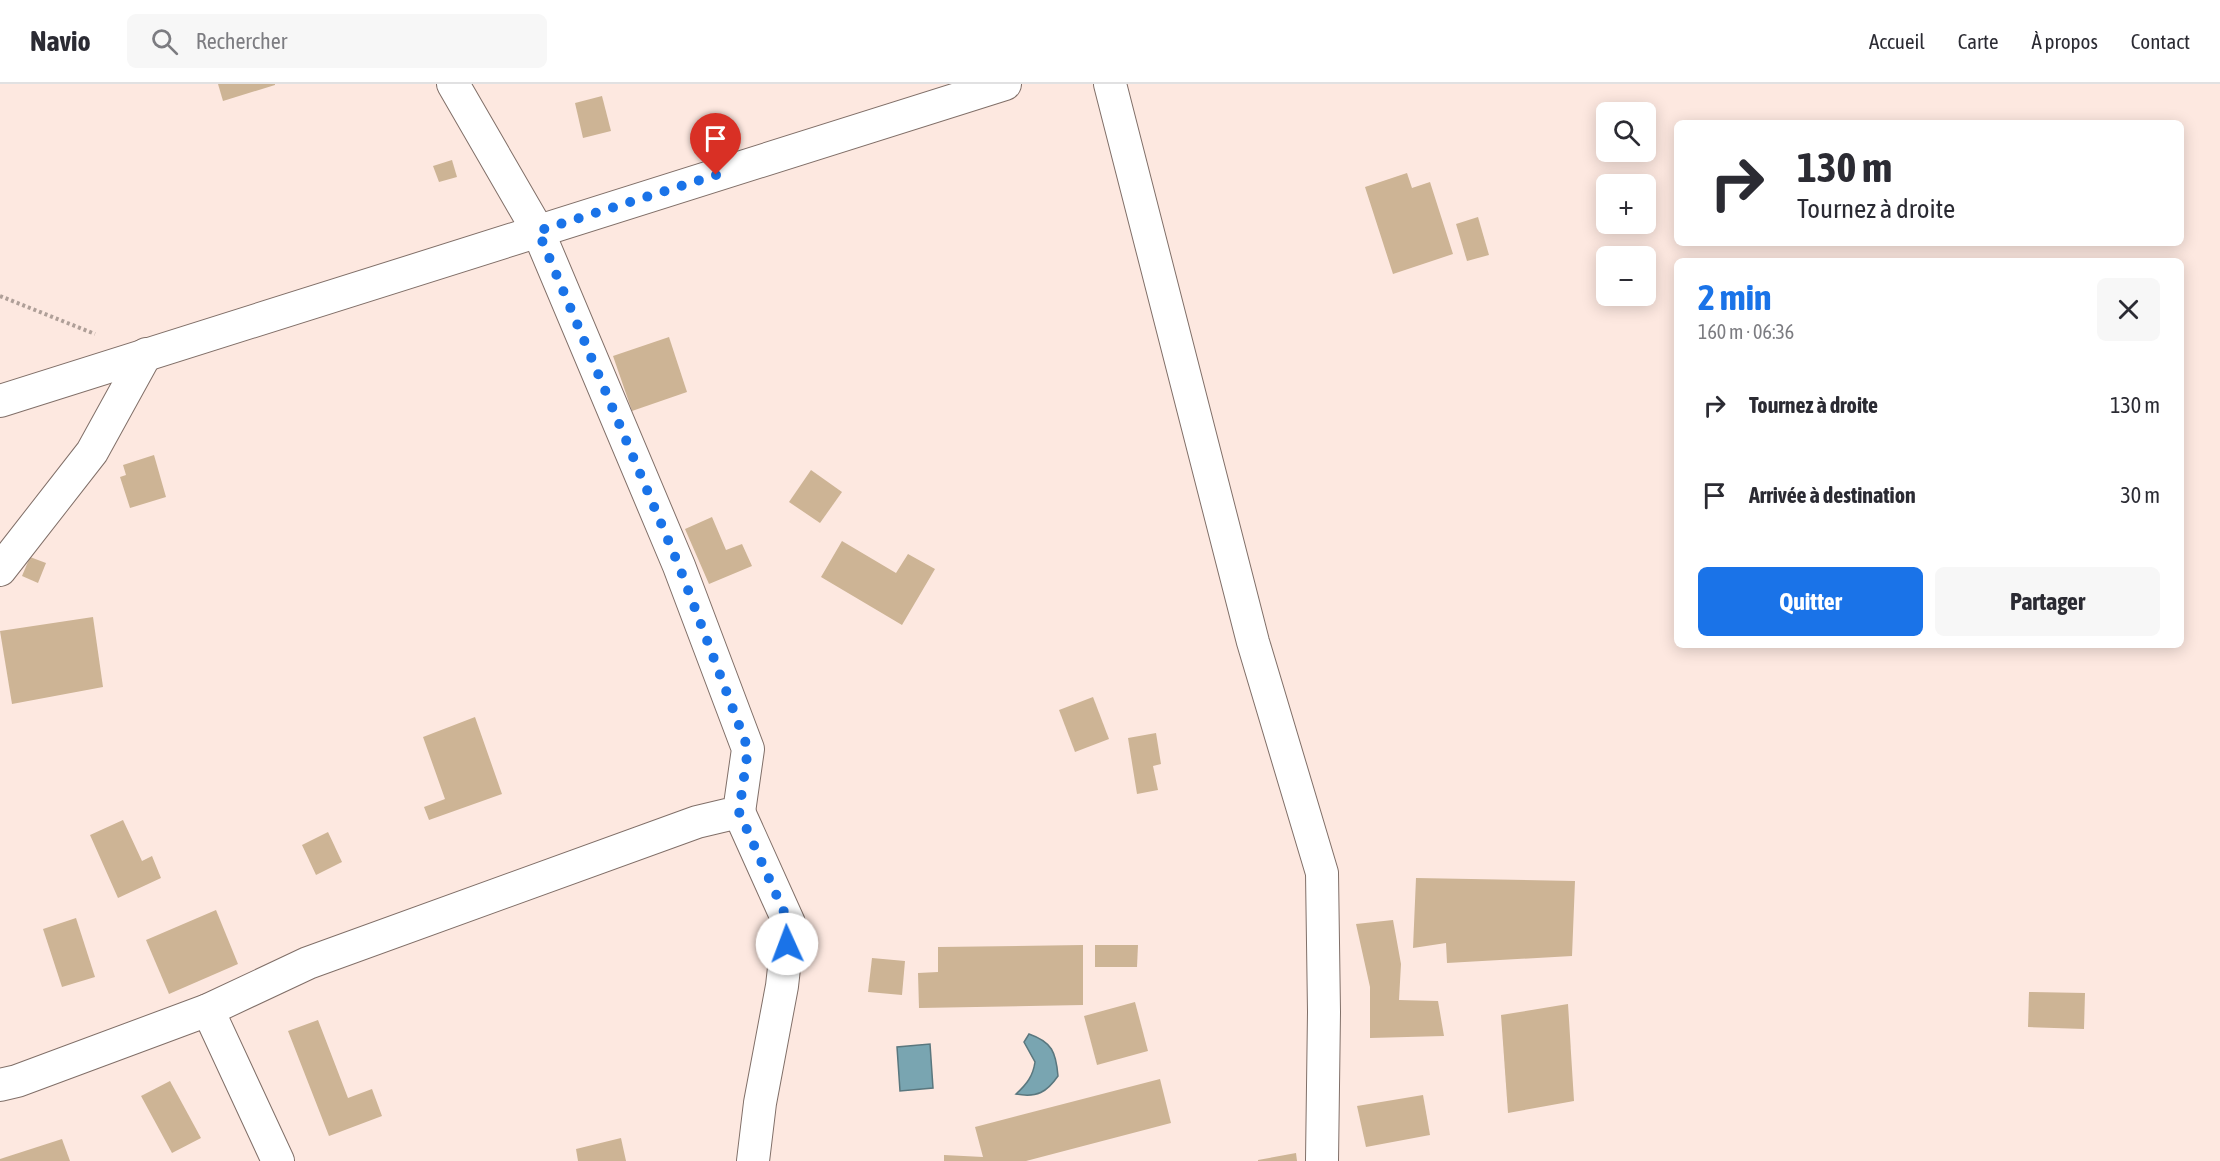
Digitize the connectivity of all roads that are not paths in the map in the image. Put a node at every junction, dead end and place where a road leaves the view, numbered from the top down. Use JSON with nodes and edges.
{"nodes":[{"id":1,"x":453,"y":84,"type":"edge"},
{"id":2,"x":1005,"y":84,"type":"edge"},
{"id":3,"x":1110,"y":84,"type":"edge"},
{"id":4,"x":538,"y":231,"type":"junction"},
{"id":5,"x":146,"y":354,"type":"junction"},
{"id":6,"x":0,"y":401,"type":"edge"},
{"id":7,"x":0,"y":570,"type":"edge"},
{"id":8,"x":739,"y":812,"type":"junction"},
{"id":9,"x":208,"y":1010,"type":"junction"},
{"id":10,"x":0,"y":1085,"type":"edge"},
{"id":11,"x":278,"y":1161,"type":"edge"},
{"id":12,"x":753,"y":1161,"type":"edge"},
{"id":13,"x":1322,"y":1161,"type":"edge"}],
"edges":[{"from":1,"to":4,"type":"street"},
{"from":2,"to":4,"type":"street"},
{"from":3,"to":13,"type":"street"},
{"from":4,"to":5,"type":"street"},
{"from":4,"to":8,"type":"street"},
{"from":5,"to":6,"type":"street"},
{"from":5,"to":7,"type":"street"},
{"from":8,"to":9,"type":"street"},
{"from":8,"to":12,"type":"street"},
{"from":9,"to":10,"type":"street"},
{"from":9,"to":11,"type":"street"}]}
